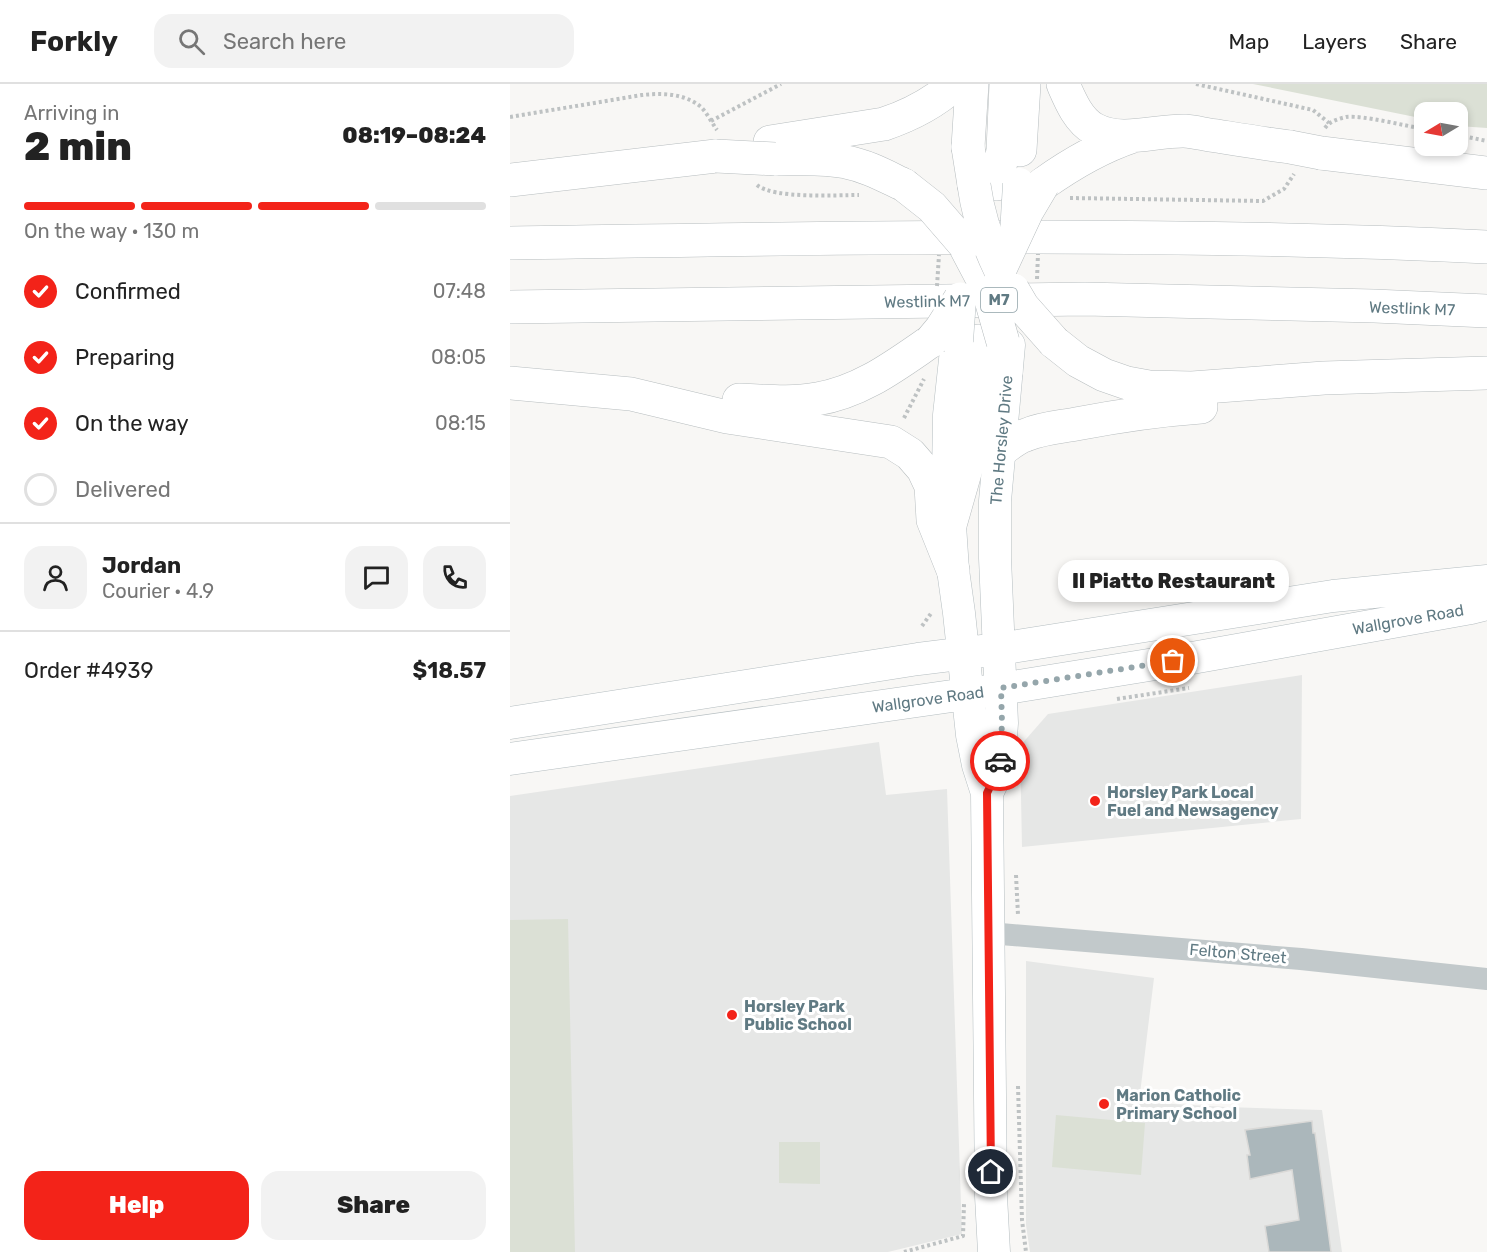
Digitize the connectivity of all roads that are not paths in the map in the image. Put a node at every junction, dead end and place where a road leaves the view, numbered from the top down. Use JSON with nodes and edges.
{"nodes":[{"id":1,"x":955,"y":84,"type":"edge"},
{"id":2,"x":972,"y":84,"type":"edge"},
{"id":3,"x":1006,"y":84,"type":"edge"},
{"id":4,"x":1024,"y":84,"type":"edge"},
{"id":5,"x":1063,"y":84,"type":"edge"},
{"id":6,"x":1136,"y":135,"type":"junction"},
{"id":7,"x":1020,"y":150,"type":"joint"},
{"id":8,"x":773,"y":151,"type":"junction"},
{"id":9,"x":1487,"y":173,"type":"edge"},
{"id":10,"x":510,"y":180,"type":"edge"},
{"id":11,"x":1000,"y":184,"type":"junction"},
{"id":12,"x":510,"y":243,"type":"edge"},
{"id":13,"x":1487,"y":247,"type":"edge"},
{"id":14,"x":988,"y":266,"type":"junction"},
{"id":15,"x":510,"y":307,"type":"edge"},
{"id":16,"x":1487,"y":311,"type":"edge"},
{"id":17,"x":973,"y":350,"type":"junction"},
{"id":18,"x":1487,"y":373,"type":"edge"},
{"id":19,"x":510,"y":383,"type":"edge"},
{"id":20,"x":1223,"y":387,"type":"junction"},
{"id":21,"x":631,"y":394,"type":"junction"},
{"id":22,"x":999,"y":452,"type":"junction"},
{"id":23,"x":950,"y":525,"type":"joint"},
{"id":24,"x":953,"y":570,"type":"junction"},
{"id":25,"x":1487,"y":581,"type":"edge"},
{"id":26,"x":1487,"y":604,"type":"edge"},
{"id":27,"x":999,"y":649,"type":"junction"},
{"id":28,"x":964,"y":653,"type":"junction"},
{"id":29,"x":1001,"y":688,"type":"junction"},
{"id":30,"x":968,"y":693,"type":"junction"},
{"id":31,"x":510,"y":723,"type":"edge"},
{"id":32,"x":510,"y":759,"type":"edge"},
{"id":33,"x":987,"y":793,"type":"junction"},
{"id":34,"x":989,"y":933,"type":"junction"},
{"id":35,"x":1487,"y":979,"type":"edge"},
{"id":36,"x":994,"y":1252,"type":"edge"}],
"edges":[{"from":1,"to":8,"type":"main road"},
{"from":2,"to":11,"type":"main road"},
{"from":3,"to":11,"type":"main road"},
{"from":4,"to":7,"type":"main road"},
{"from":5,"to":6,"type":"main road"},
{"from":6,"to":9,"type":"main road"},
{"from":6,"to":11,"type":"main road"},
{"from":7,"to":11,"type":"main road"},
{"from":8,"to":10,"type":"main road","bridge":true},
{"from":8,"to":14,"type":"main road","bridge":true},
{"from":11,"to":14,"type":"main road"},
{"from":11,"to":14,"type":"main road","bridge":true},
{"from":12,"to":13,"type":"main road"},
{"from":14,"to":17,"type":"main road"},
{"from":14,"to":17,"type":"main road","bridge":true},
{"from":14,"to":20,"type":"main road","bridge":true},
{"from":15,"to":16,"type":"main road","name":"Westlink M7","number":"M7"},
{"from":17,"to":21,"type":"main road"},
{"from":17,"to":22,"type":"main road","name":"The Horsley Drive"},
{"from":17,"to":23,"type":"main road"},
{"from":18,"to":20,"type":"main road"},
{"from":19,"to":21,"type":"main road"},
{"from":20,"to":22,"type":"main road"},
{"from":21,"to":24,"type":"main road"},
{"from":22,"to":27,"type":"main road","name":"The Horsley Drive"},
{"from":23,"to":24,"type":"main road","name":"The Horsley Drive"},
{"from":24,"to":28,"type":"main road","name":"The Horsley Drive"},
{"from":25,"to":27,"type":"main road","name":"Wallgrove Road"},
{"from":26,"to":29,"type":"main road","name":"Wallgrove Road"},
{"from":27,"to":28,"type":"main road","name":"Wallgrove Road"},
{"from":27,"to":29,"type":"main road","name":"The Horsley Drive"},
{"from":28,"to":30,"type":"main road","name":"The Horsley Drive"},
{"from":28,"to":31,"type":"main road","name":"Wallgrove Road"},
{"from":29,"to":30,"type":"main road","name":"Wallgrove Road"},
{"from":29,"to":33,"type":"main road","name":"The Horsley Drive"},
{"from":30,"to":32,"type":"main road","name":"Wallgrove Road"},
{"from":30,"to":33,"type":"main road","name":"The Horsley Drive"},
{"from":33,"to":34,"type":"main road","name":"The Horsley Drive"},
{"from":34,"to":35,"type":"street","name":"Felton Street"},
{"from":34,"to":36,"type":"main road","name":"The Horsley Drive"}]}
